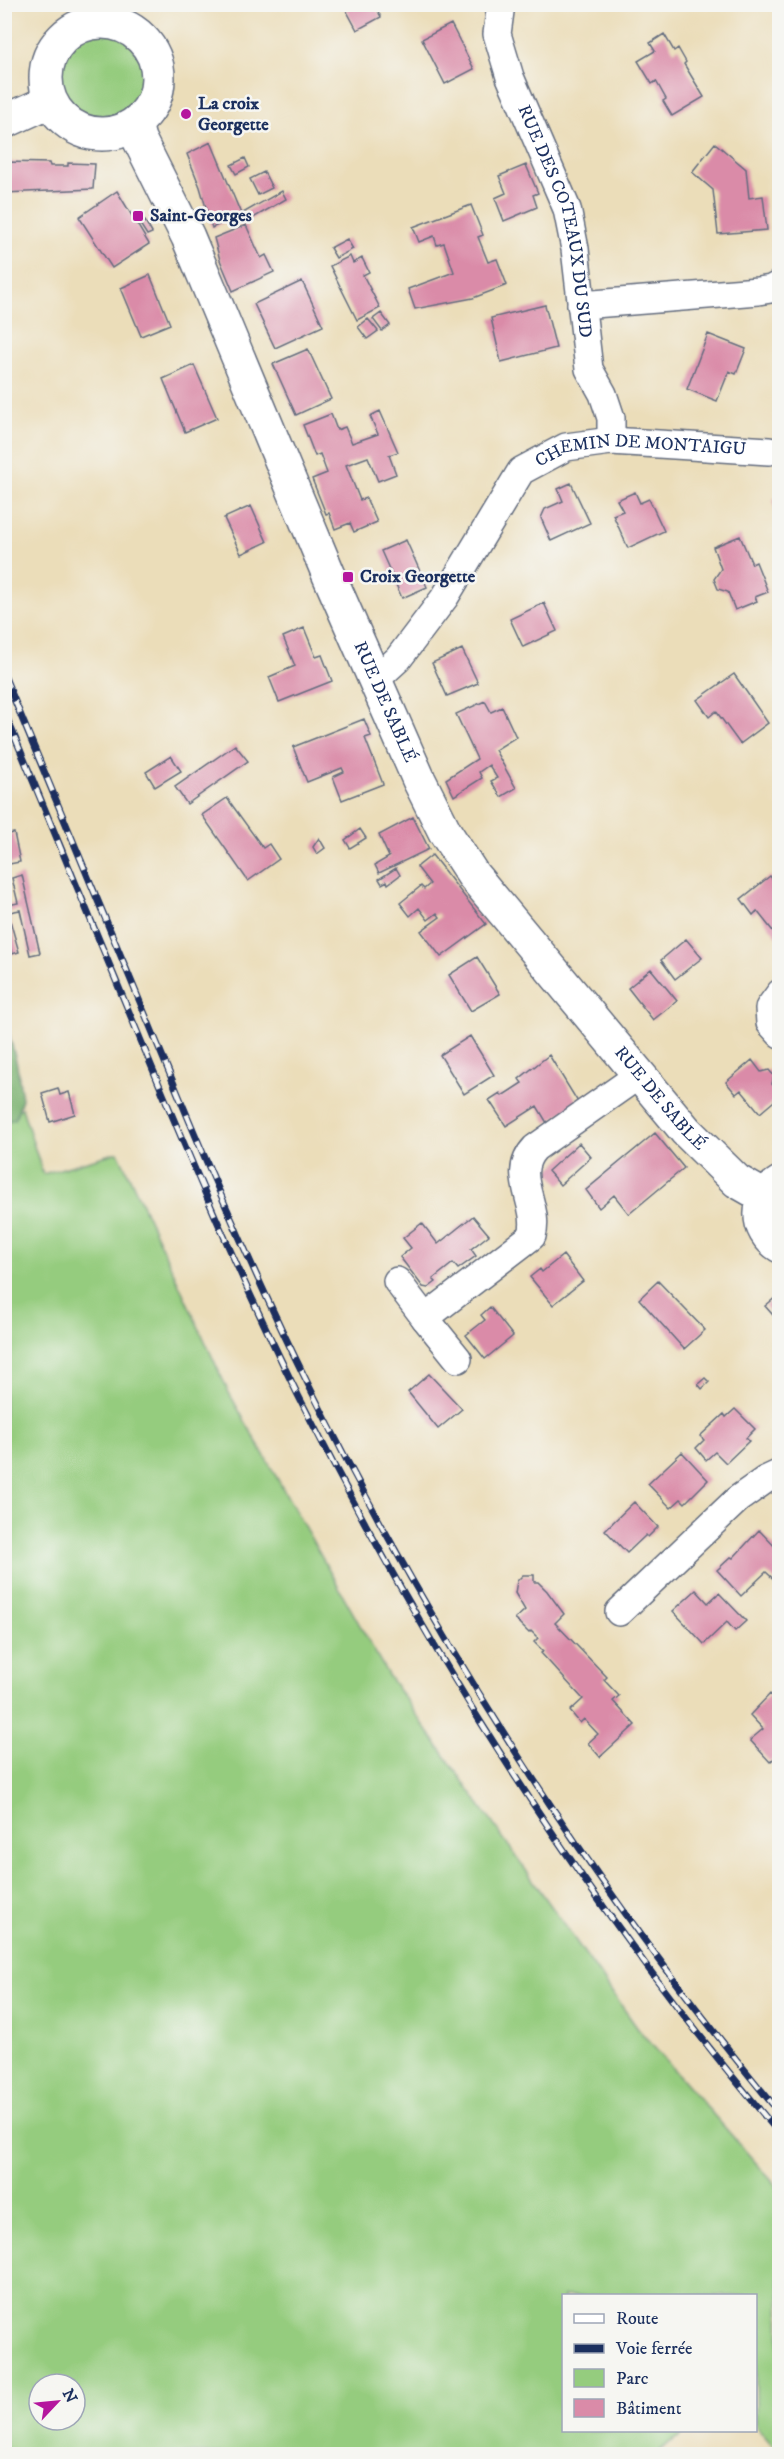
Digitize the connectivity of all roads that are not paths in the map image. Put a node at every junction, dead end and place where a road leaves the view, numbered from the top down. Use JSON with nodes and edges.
{"nodes":[{"id":1,"x":501,"y":4,"type":"edge"},
{"id":2,"x":82,"y":14,"type":"edge"},
{"id":3,"x":50,"y":102,"type":"junction"},
{"id":4,"x":4,"y":122,"type":"edge"},
{"id":5,"x":135,"y":124,"type":"junction"},
{"id":6,"x":780,"y":284,"type":"edge"},
{"id":7,"x":581,"y":305,"type":"junction"},
{"id":8,"x":611,"y":441,"type":"junction"},
{"id":9,"x":769,"y":451,"type":"dead end"},
{"id":10,"x":375,"y":680,"type":"junction"},
{"id":11,"x":780,"y":993,"type":"edge"},
{"id":12,"x":780,"y":1034,"type":"edge"},
{"id":13,"x":639,"y":1075,"type":"junction"},
{"id":14,"x":772,"y":1190,"type":"edge"},
{"id":15,"x":780,"y":1246,"type":"edge"},
{"id":16,"x":397,"y":1281,"type":"dead end"},
{"id":17,"x":425,"y":1318,"type":"junction"},
{"id":18,"x":458,"y":1359,"type":"dead end"},
{"id":19,"x":780,"y":1473,"type":"edge"},
{"id":20,"x":619,"y":1612,"type":"dead end"}],
"edges":[{"from":1,"to":7,"type":"street","name":"RUE DES COTEAUX DU SUD"},
{"from":2,"to":3,"type":"main road"},
{"from":2,"to":5,"type":"main road"},
{"from":3,"to":4,"type":"main road"},
{"from":3,"to":5,"type":"main road"},
{"from":5,"to":10,"type":"main road","name":"RUE DE SABLÉ"},
{"from":6,"to":7,"type":"street"},
{"from":7,"to":8,"type":"street","name":"RUE DES COTEAUX DU SUD"},
{"from":8,"to":9,"type":"street","name":"CHEMIN DE MONTAIGU"},
{"from":8,"to":10,"type":"street","name":"CHEMIN DE MONTAIGU"},
{"from":10,"to":13,"type":"main road","name":"RUE DE SABLÉ"},
{"from":11,"to":12,"type":"street"},
{"from":13,"to":14,"type":"main road","name":"RUE DE SABLÉ"},
{"from":13,"to":17,"type":"street"},
{"from":14,"to":15,"type":"main road"},
{"from":16,"to":17,"type":"street"},
{"from":17,"to":18,"type":"street"},
{"from":19,"to":20,"type":"street"}]}
